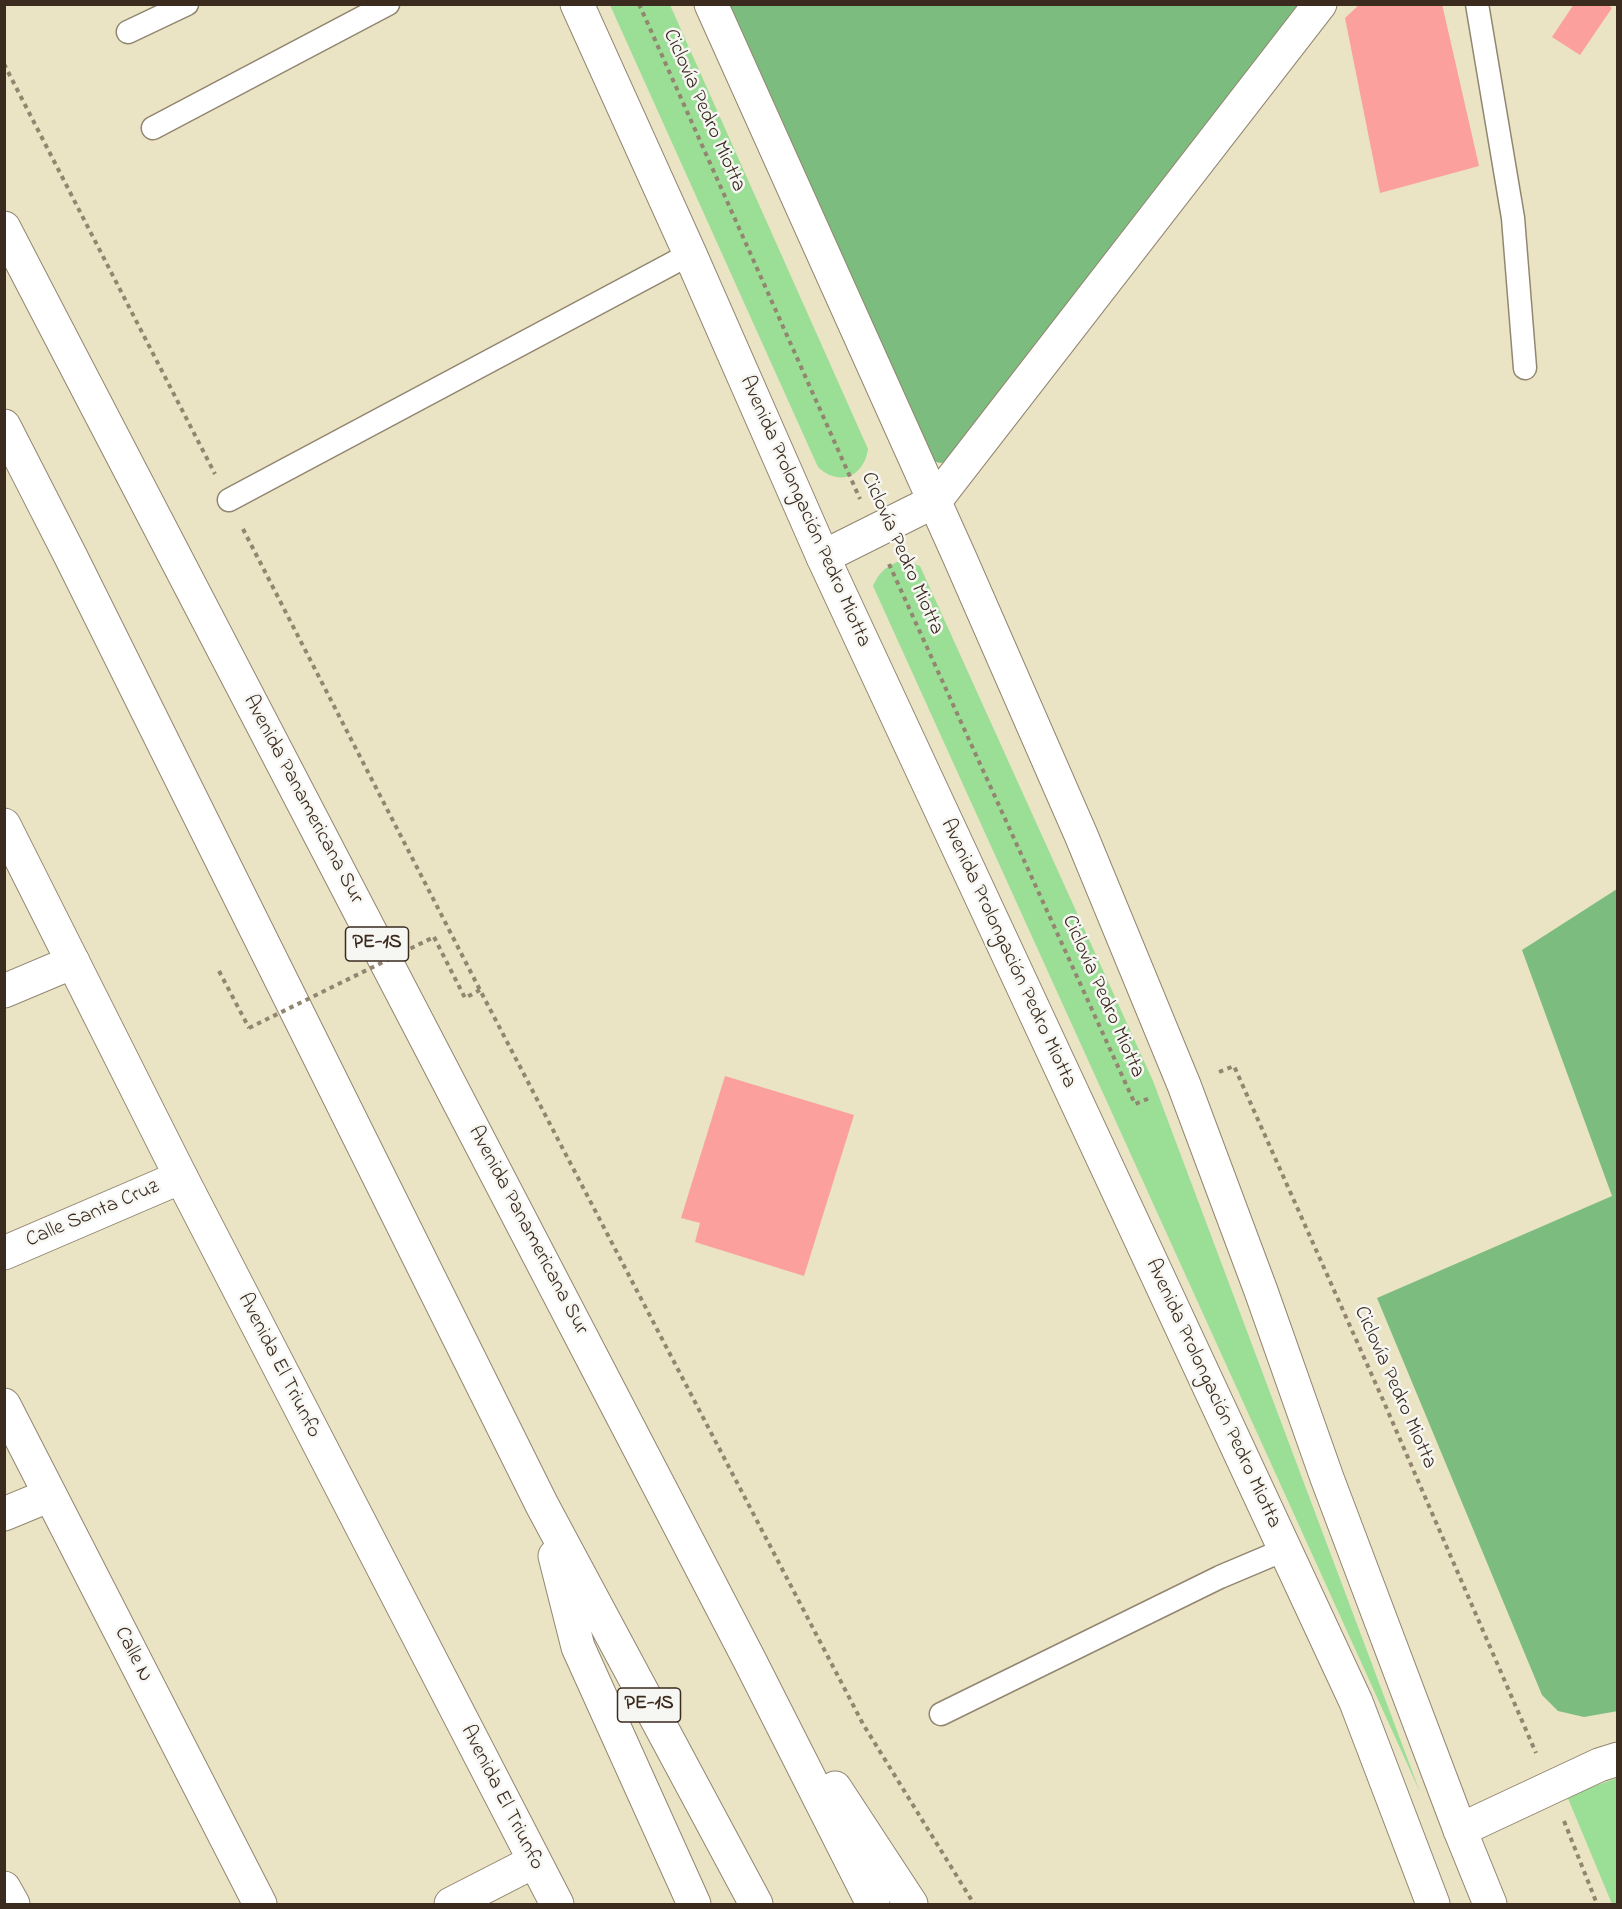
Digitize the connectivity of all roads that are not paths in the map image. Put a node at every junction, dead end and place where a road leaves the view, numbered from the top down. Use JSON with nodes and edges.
{"nodes":[{"id":1,"x":187,"y":4,"type":"edge"},
{"id":2,"x":388,"y":4,"type":"edge"},
{"id":3,"x":577,"y":4,"type":"edge"},
{"id":4,"x":711,"y":4,"type":"edge"},
{"id":5,"x":1320,"y":4,"type":"edge"},
{"id":6,"x":1477,"y":4,"type":"edge"},
{"id":7,"x":128,"y":32,"type":"dead end"},
{"id":8,"x":153,"y":128,"type":"dead end"},
{"id":9,"x":4,"y":228,"type":"edge"},
{"id":10,"x":690,"y":254,"type":"junction"},
{"id":11,"x":1525,"y":368,"type":"dead end"},
{"id":12,"x":4,"y":426,"type":"edge"},
{"id":13,"x":4,"y":478,"type":"edge"},
{"id":14,"x":229,"y":500,"type":"road end"},
{"id":15,"x":935,"y":501,"type":"junction"},
{"id":16,"x":70,"y":555,"type":"junction"},
{"id":17,"x":823,"y":557,"type":"junction"},
{"id":18,"x":4,"y":825,"type":"edge"},
{"id":19,"x":73,"y":962,"type":"junction"},
{"id":20,"x":4,"y":991,"type":"edge"},
{"id":21,"x":181,"y":1177,"type":"junction"},
{"id":22,"x":4,"y":1253,"type":"edge"},
{"id":23,"x":4,"y":1405,"type":"edge"},
{"id":24,"x":50,"y":1495,"type":"junction"},
{"id":25,"x":542,"y":1504,"type":"junction"},
{"id":26,"x":4,"y":1514,"type":"edge"},
{"id":27,"x":1284,"y":1550,"type":"junction"},
{"id":28,"x":750,"y":1659,"type":"junction"},
{"id":29,"x":941,"y":1714,"type":"dead end"},
{"id":30,"x":1617,"y":1760,"type":"edge"},
{"id":31,"x":1460,"y":1830,"type":"junction"},
{"id":32,"x":533,"y":1862,"type":"junction"},
{"id":33,"x":4,"y":1888,"type":"edge"},
{"id":34,"x":13,"y":1905,"type":"edge"},
{"id":35,"x":260,"y":1905,"type":"edge"},
{"id":36,"x":451,"y":1905,"type":"edge"},
{"id":37,"x":556,"y":1905,"type":"edge"},
{"id":38,"x":694,"y":1905,"type":"edge"},
{"id":39,"x":756,"y":1905,"type":"edge"},
{"id":40,"x":873,"y":1905,"type":"edge"},
{"id":41,"x":911,"y":1905,"type":"edge"},
{"id":42,"x":1433,"y":1905,"type":"edge"},
{"id":43,"x":1490,"y":1905,"type":"edge"}],
"edges":[{"from":1,"to":7,"type":"lane"},
{"from":2,"to":8,"type":"lane"},
{"from":3,"to":10,"type":"main road","name":"Avenida Prolongación Pedro Miotta"},
{"from":4,"to":15,"type":"main road"},
{"from":5,"to":15,"type":"main road"},
{"from":6,"to":11,"type":"lane"},
{"from":9,"to":28,"type":"main road","name":"Avenida Panamericana Sur","number":"PE-1S"},
{"from":10,"to":14,"type":"lane"},
{"from":10,"to":17,"type":"main road","name":"Avenida Prolongación Pedro Miotta"},
{"from":12,"to":16,"type":"main road","number":"PE-1S"},
{"from":13,"to":16,"type":"main road"},
{"from":15,"to":17,"type":"main road"},
{"from":15,"to":31,"type":"main road"},
{"from":16,"to":25,"type":"main road","number":"PE-1S"},
{"from":17,"to":27,"type":"main road","name":"Avenida Prolongación Pedro Miotta"},
{"from":18,"to":19,"type":"main road","name":"Avenida El Triunfo"},
{"from":19,"to":20,"type":"main road"},
{"from":19,"to":21,"type":"main road","name":"Avenida El Triunfo"},
{"from":21,"to":22,"type":"main road","name":"Calle Santa Cruz"},
{"from":21,"to":32,"type":"main road","name":"Avenida El Triunfo"},
{"from":23,"to":24,"type":"main road","name":"Calle N"},
{"from":24,"to":26,"type":"main road"},
{"from":24,"to":35,"type":"main road","name":"Calle N"},
{"from":25,"to":38,"type":"main road"},
{"from":25,"to":39,"type":"main road","number":"PE-1S"},
{"from":27,"to":29,"type":"lane"},
{"from":27,"to":42,"type":"main road","name":"Avenida Prolongación Pedro Miotta"},
{"from":28,"to":40,"type":"main road","number":"PE-1S"},
{"from":28,"to":41,"type":"main road"},
{"from":30,"to":31,"type":"main road"},
{"from":31,"to":43,"type":"main road"},
{"from":32,"to":36,"type":"main road"},
{"from":32,"to":37,"type":"main road","name":"Avenida El Triunfo"},
{"from":33,"to":34,"type":"main road"}]}
